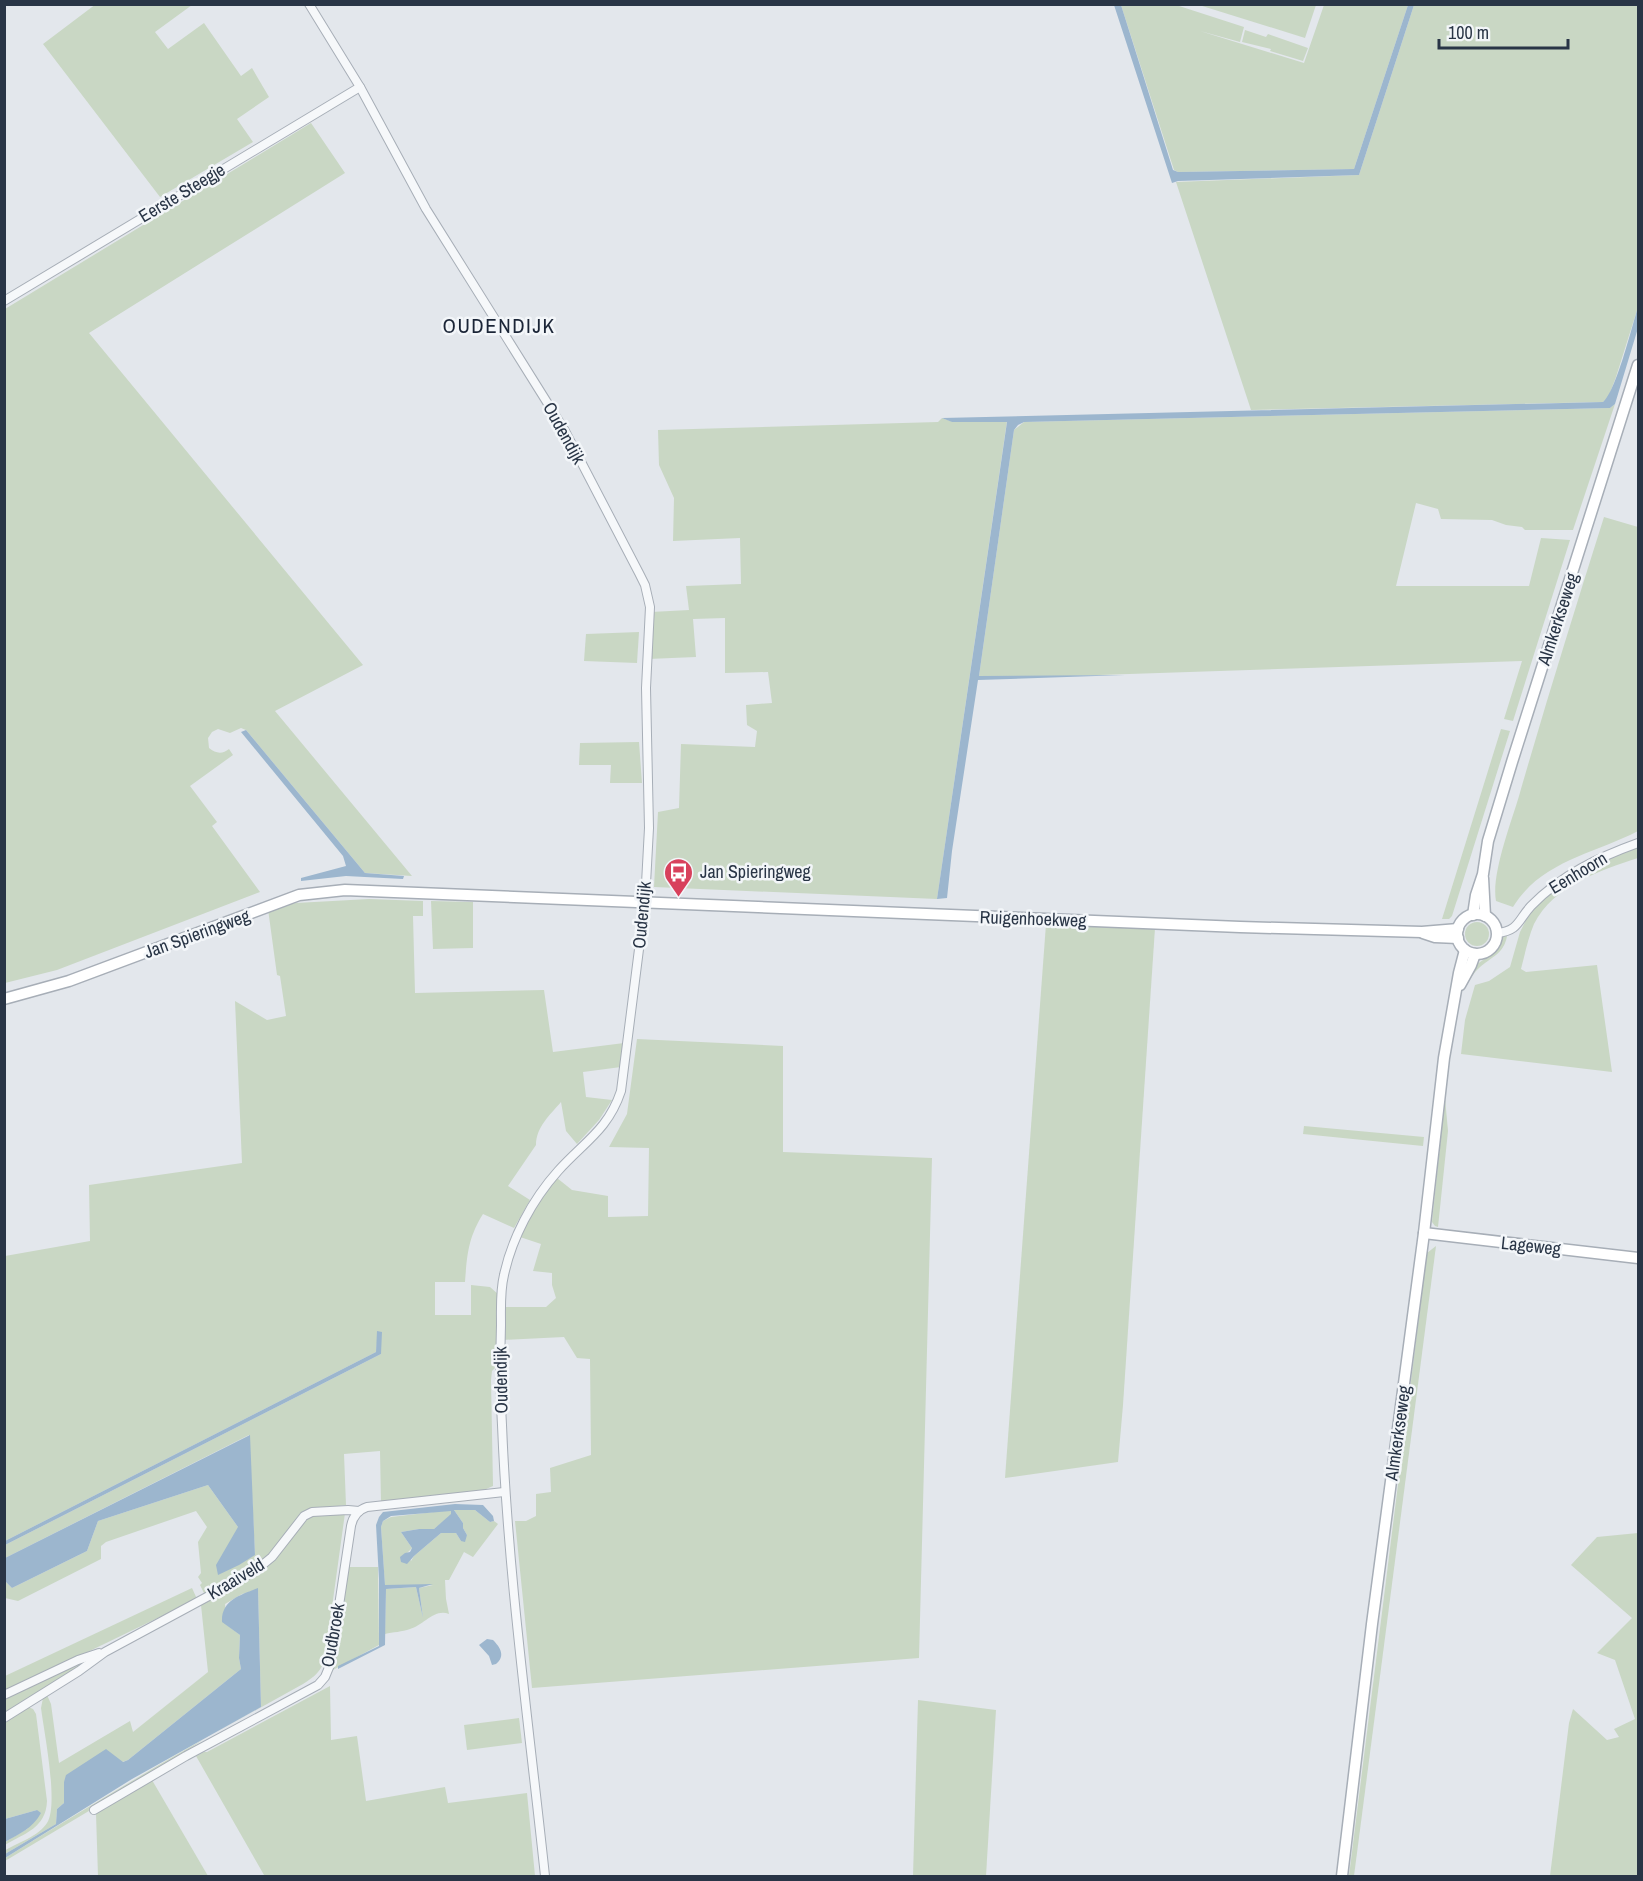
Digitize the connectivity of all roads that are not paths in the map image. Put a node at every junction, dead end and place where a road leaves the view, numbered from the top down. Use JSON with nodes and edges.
{"nodes":[{"id":1,"x":309,"y":4,"type":"edge"},
{"id":2,"x":360,"y":87,"type":"junction"},
{"id":3,"x":4,"y":301,"type":"edge"},
{"id":4,"x":1638,"y":365,"type":"edge"},
{"id":5,"x":1638,"y":843,"type":"edge"},
{"id":6,"x":1483,"y":874,"type":"junction"},
{"id":7,"x":645,"y":902,"type":"junction"},
{"id":8,"x":1473,"y":915,"type":"junction"},
{"id":9,"x":1485,"y":916,"type":"junction"},
{"id":10,"x":1497,"y":933,"type":"junction"},
{"id":11,"x":1458,"y":934,"type":"junction"},
{"id":12,"x":1470,"y":952,"type":"junction"},
{"id":13,"x":4,"y":999,"type":"edge"},
{"id":14,"x":1424,"y":1233,"type":"junction"},
{"id":15,"x":1638,"y":1258,"type":"edge"},
{"id":16,"x":504,"y":1492,"type":"junction"},
{"id":17,"x":359,"y":1511,"type":"junction"},
{"id":18,"x":105,"y":1652,"type":"junction"},
{"id":19,"x":4,"y":1695,"type":"edge"},
{"id":20,"x":4,"y":1718,"type":"edge"},
{"id":21,"x":94,"y":1810,"type":"dead end"},
{"id":22,"x":545,"y":1876,"type":"edge"},
{"id":23,"x":1342,"y":1876,"type":"edge"}],
"edges":[{"from":1,"to":2,"type":"street","name":"Oudendijk"},
{"from":2,"to":3,"type":"street","name":"Eerste Steegje"},
{"from":2,"to":7,"type":"street","name":"Oudendijk"},
{"from":4,"to":6,"type":"street","name":"Almkerkseweg"},
{"from":5,"to":10,"type":"street","name":"Eenhoorn"},
{"from":6,"to":8,"type":"street","name":"Almkerkseweg"},
{"from":6,"to":9,"type":"street","name":"Almkerkseweg"},
{"from":7,"to":11,"type":"street","name":"Ruigenhoekweg"},
{"from":7,"to":13,"type":"street","name":"Jan Spieringweg"},
{"from":7,"to":16,"type":"street","name":"Oudendijk"},
{"from":8,"to":9,"type":"street"},
{"from":8,"to":11,"type":"street"},
{"from":9,"to":10,"type":"street"},
{"from":10,"to":12,"type":"street"},
{"from":11,"to":12,"type":"street"},
{"from":12,"to":14,"type":"street","name":"Almkerkseweg"},
{"from":14,"to":15,"type":"street","name":"Lageweg"},
{"from":14,"to":23,"type":"street","name":"Almkerkseweg"},
{"from":16,"to":17,"type":"street"},
{"from":16,"to":22,"type":"street","name":"Oudendijk"},
{"from":17,"to":18,"type":"street","name":"Kraaiveld"},
{"from":17,"to":21,"type":"street","name":"Oudbroek"},
{"from":18,"to":19,"type":"street","name":"Kraaiveld"},
{"from":18,"to":20,"type":"street","name":"Kraaiveld"}]}
